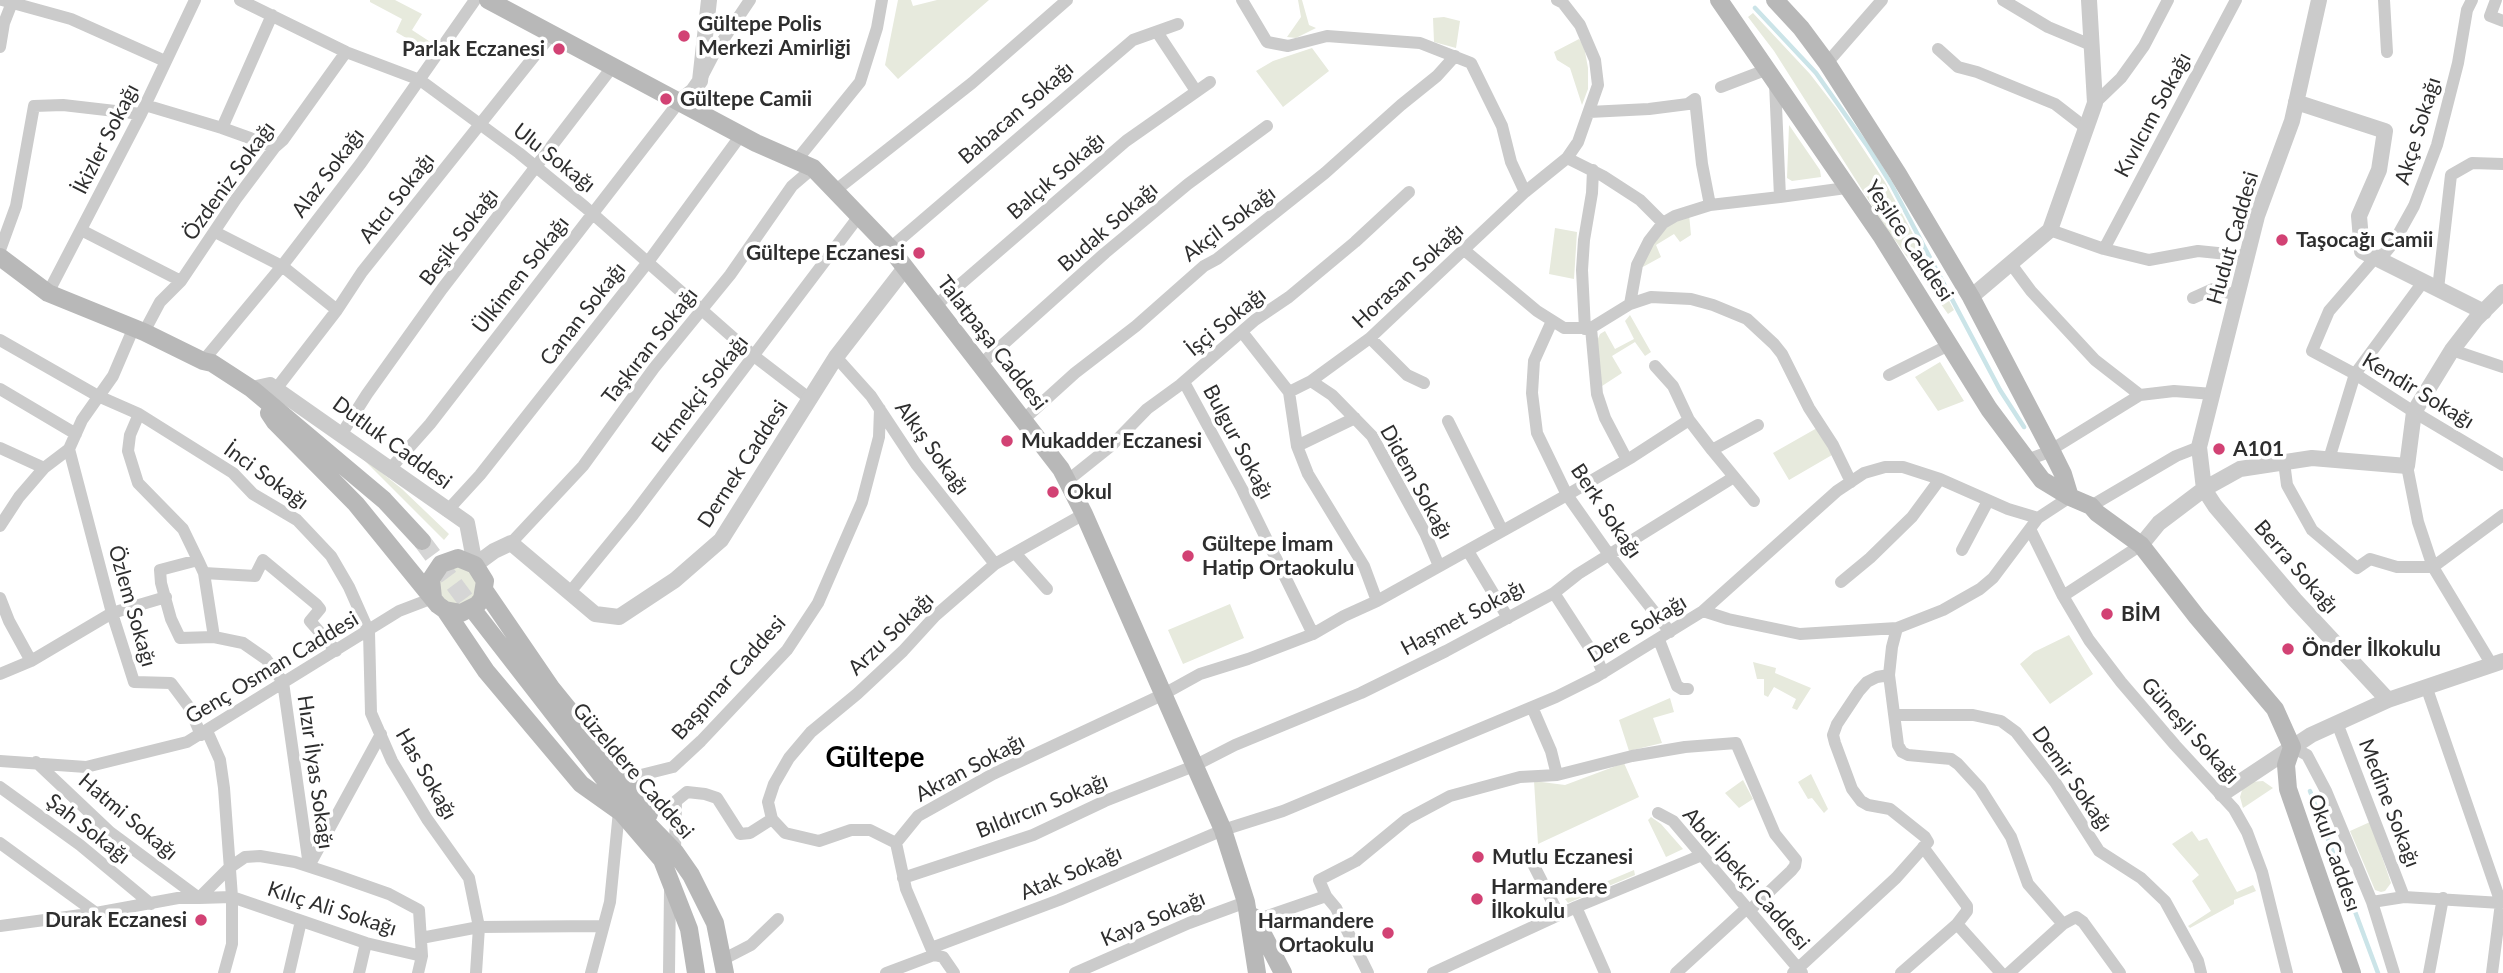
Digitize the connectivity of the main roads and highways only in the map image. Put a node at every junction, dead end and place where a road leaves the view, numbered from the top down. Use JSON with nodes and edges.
{"nodes":[{"id":1,"x":488,"y":0,"type":"edge"},
{"id":2,"x":1719,"y":0,"type":"edge"},
{"id":3,"x":1775,"y":0,"type":"edge"},
{"id":4,"x":0,"y":257,"type":"edge"},
{"id":5,"x":202,"y":361,"type":"junction"},
{"id":6,"x":269,"y":413,"type":"junction"},
{"id":7,"x":2070,"y":497,"type":"junction"},
{"id":8,"x":485,"y":591,"type":"junction"},
{"id":9,"x":439,"y":604,"type":"junction"},
{"id":10,"x":2292,"y":747,"type":"joint"},
{"id":11,"x":620,"y":811,"type":"junction"},
{"id":12,"x":659,"y":832,"type":"junction"},
{"id":13,"x":1246,"y":902,"type":"junction"},
{"id":14,"x":723,"y":967,"type":"edge"},
{"id":15,"x":695,"y":973,"type":"edge"},
{"id":16,"x":1257,"y":973,"type":"edge"},
{"id":17,"x":1283,"y":973,"type":"edge"},
{"id":18,"x":2352,"y":973,"type":"edge"}],
"edges":[{"from":1,"to":13,"type":"main road","name":"Talatpaşa Caddesi"},
{"from":2,"to":7,"type":"main road","name":"Yeşilce Caddesi"},
{"from":3,"to":7,"type":"main road","name":"Yeşilce Caddesi"},
{"from":4,"to":5,"type":"main road","name":"Dutluk Caddesi"},
{"from":5,"to":6,"type":"main road","name":"Dutluk Caddesi"},
{"from":5,"to":6,"type":"main road","name":"Dutluk Caddesi"},
{"from":6,"to":9,"type":"main road"},
{"from":7,"to":10,"type":"main road","name":"Yeşilce Caddesi"},
{"from":8,"to":9,"type":"main road"},
{"from":8,"to":9,"type":"main road"},
{"from":8,"to":12,"type":"main road"},
{"from":9,"to":11,"type":"main road"},
{"from":10,"to":18,"type":"main road","name":"Okul Caddesı"},
{"from":11,"to":12,"type":"main road","name":"Güzeldere Caddesi"},
{"from":11,"to":15,"type":"main road","name":"Güzeldere Caddesi"},
{"from":12,"to":14,"type":"main road","name":"Güzeldere Caddesi"},
{"from":13,"to":16,"type":"main road","name":"Talatpaşa Caddesi"},
{"from":13,"to":17,"type":"main road","name":"Talatpaşa Caddesi"}]}
